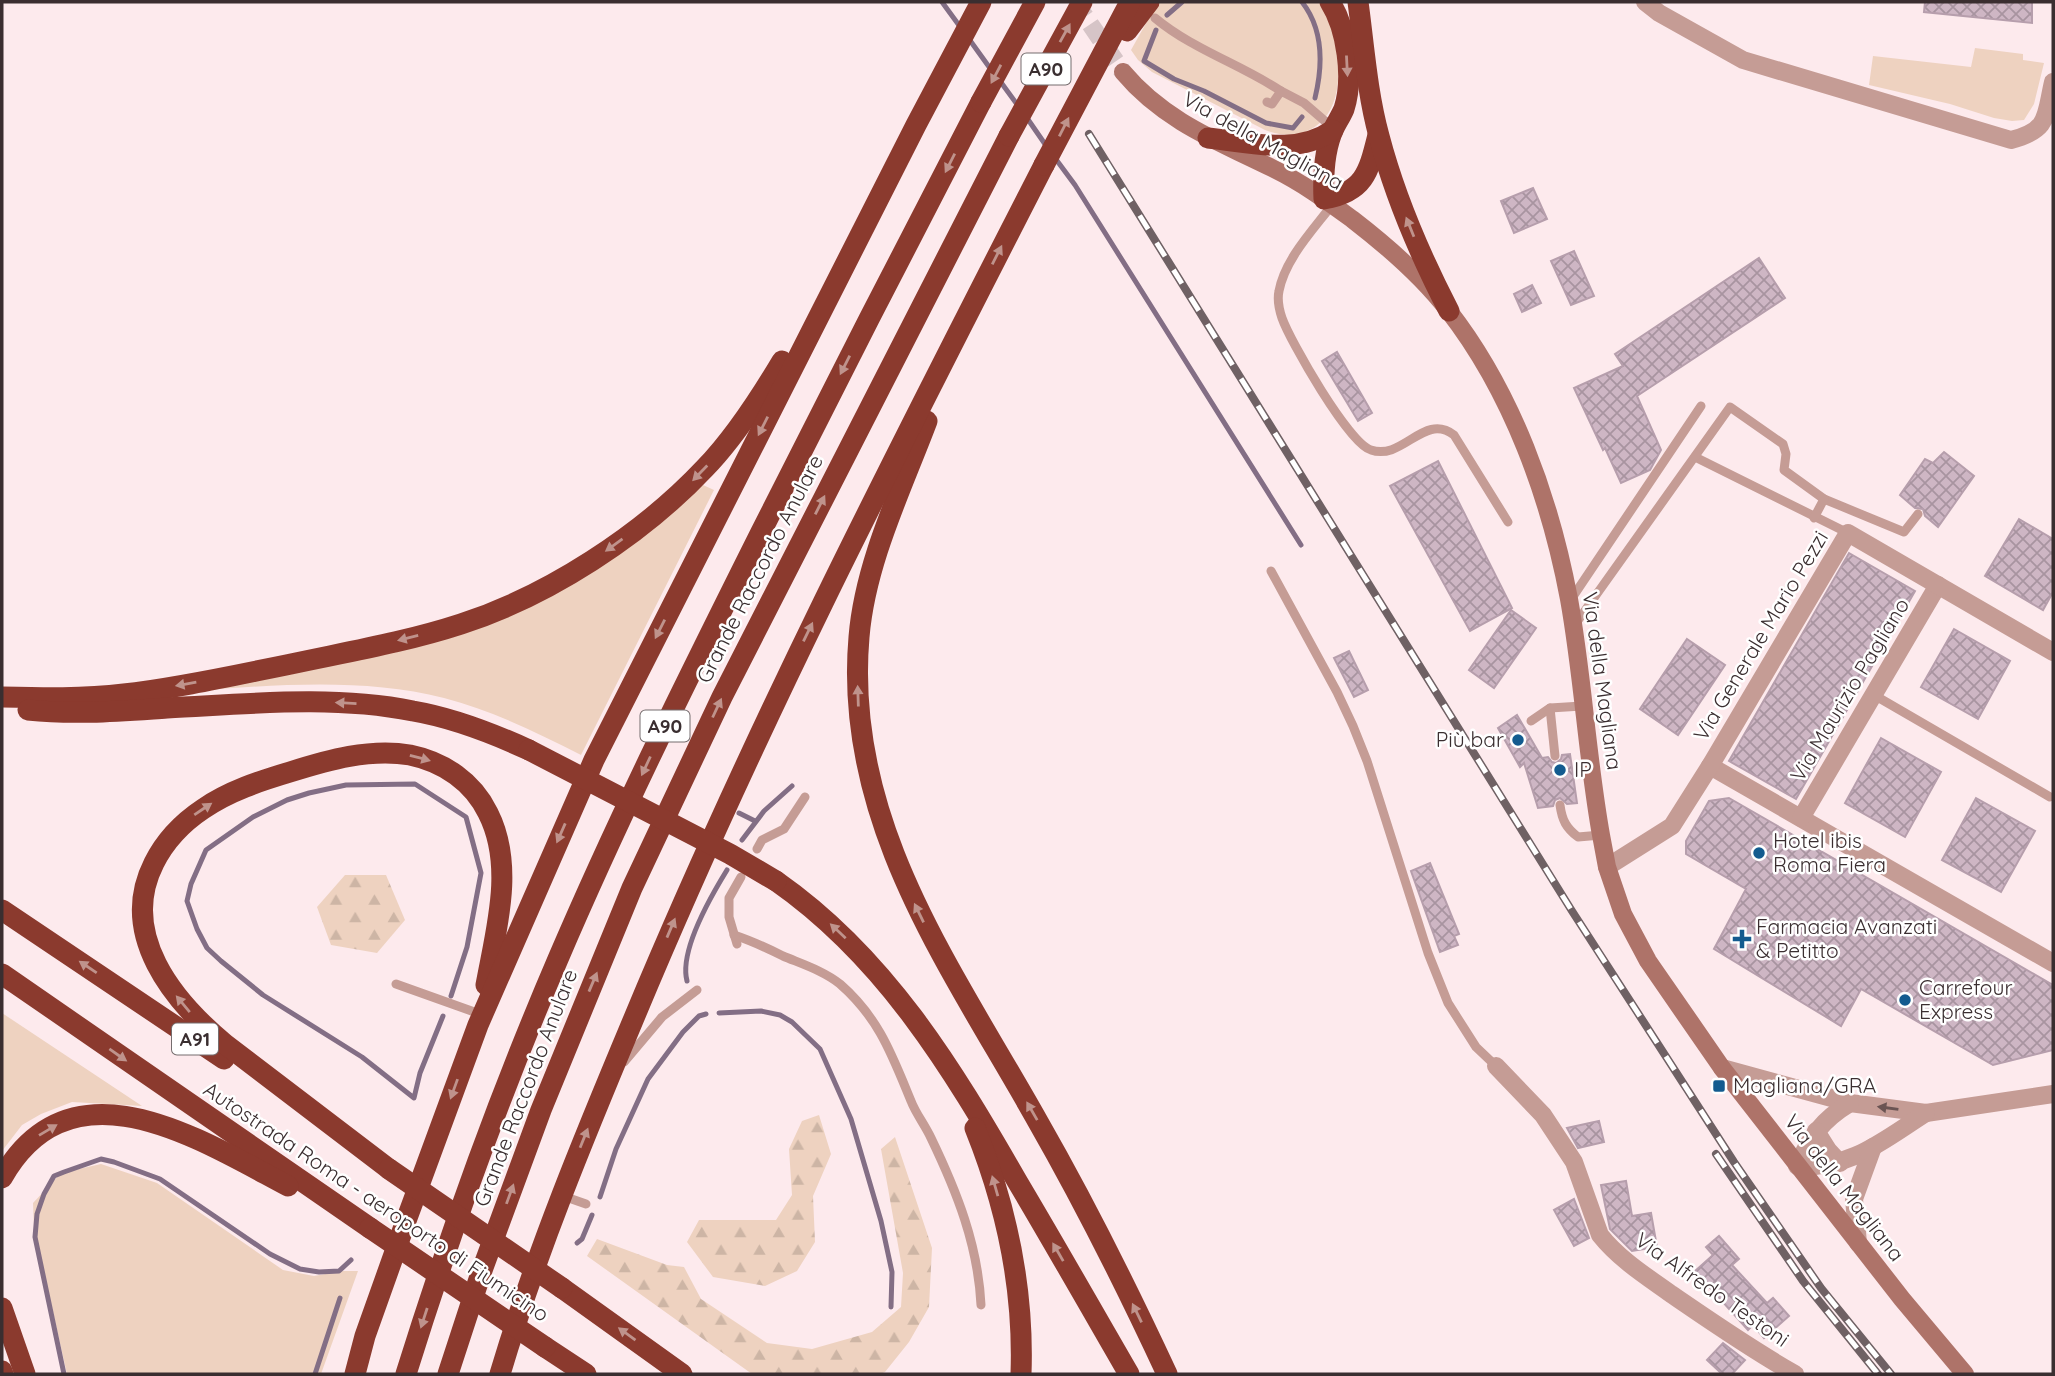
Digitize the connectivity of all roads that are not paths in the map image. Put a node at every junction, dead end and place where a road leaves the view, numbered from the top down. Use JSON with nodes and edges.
{"nodes":[{"id":1,"x":981,"y":2,"type":"edge"},
{"id":2,"x":1035,"y":2,"type":"edge"},
{"id":3,"x":1082,"y":2,"type":"edge"},
{"id":4,"x":1130,"y":2,"type":"edge"},
{"id":5,"x":1330,"y":2,"type":"edge"},
{"id":6,"x":1358,"y":2,"type":"edge"},
{"id":7,"x":1645,"y":2,"type":"edge"},
{"id":8,"x":1152,"y":10,"type":"edge"},
{"id":9,"x":1123,"y":72,"type":"tunnel mouth"},
{"id":10,"x":2053,"y":82,"type":"edge"},
{"id":11,"x":1084,"y":88,"type":"junction"},
{"id":12,"x":1281,"y":91,"type":"junction"},
{"id":13,"x":1266,"y":102,"type":"dead end"},
{"id":14,"x":916,"y":125,"type":"junction"},
{"id":15,"x":1336,"y":125,"type":"junction"},
{"id":16,"x":1378,"y":135,"type":"junction"},
{"id":17,"x":1208,"y":138,"type":"junction"},
{"id":18,"x":1328,"y":202,"type":"junction"},
{"id":19,"x":1449,"y":311,"type":"junction"},
{"id":20,"x":966,"y":316,"type":"junction"},
{"id":21,"x":1701,"y":406,"type":"dead end"},
{"id":22,"x":1695,"y":457,"type":"junction"},
{"id":23,"x":1825,"y":499,"type":"junction"},
{"id":24,"x":1918,"y":514,"type":"dead end"},
{"id":25,"x":1814,"y":517,"type":"junction"},
{"id":26,"x":1508,"y":522,"type":"dead end"},
{"id":27,"x":1848,"y":533,"type":"junction"},
{"id":28,"x":1271,"y":571,"type":"dead end"},
{"id":29,"x":1938,"y":585,"type":"junction"},
{"id":30,"x":1569,"y":602,"type":"junction"},
{"id":31,"x":1573,"y":627,"type":"junction"},
{"id":32,"x":2050,"y":647,"type":"edge"},
{"id":33,"x":1874,"y":695,"type":"junction"},
{"id":34,"x":2,"y":696,"type":"edge"},
{"id":35,"x":1582,"y":706,"type":"junction"},
{"id":36,"x":2,"y":707,"type":"edge"},
{"id":37,"x":1550,"y":708,"type":"junction"},
{"id":38,"x":1531,"y":721,"type":"dead end"},
{"id":39,"x":1555,"y":756,"type":"dead end"},
{"id":40,"x":1710,"y":766,"type":"junction"},
{"id":41,"x":805,"y":797,"type":"dead end"},
{"id":42,"x":2050,"y":797,"type":"dead end"},
{"id":43,"x":1560,"y":805,"type":"dead end"},
{"id":44,"x":1801,"y":818,"type":"junction"},
{"id":45,"x":1601,"y":835,"type":"junction"},
{"id":46,"x":757,"y":849,"type":"dead end"},
{"id":47,"x":1608,"y":867,"type":"junction"},
{"id":48,"x":741,"y":877,"type":"dead end"},
{"id":49,"x":2,"y":910,"type":"edge"},
{"id":50,"x":2053,"y":963,"type":"edge"},
{"id":51,"x":2,"y":974,"type":"edge"},
{"id":52,"x":396,"y":984,"type":"dead end"},
{"id":53,"x":697,"y":990,"type":"dead end"},
{"id":54,"x":479,"y":1019,"type":"junction"},
{"id":55,"x":930,"y":1038,"type":"junction"},
{"id":56,"x":1496,"y":1066,"type":"joint"},
{"id":57,"x":1722,"y":1068,"type":"junction"},
{"id":58,"x":608,"y":1080,"type":"junction"},
{"id":59,"x":2053,"y":1094,"type":"edge"},
{"id":60,"x":1850,"y":1103,"type":"junction"},
{"id":61,"x":1926,"y":1113,"type":"junction"},
{"id":62,"x":1816,"y":1131,"type":"junction"},
{"id":63,"x":1873,"y":1147,"type":"junction"},
{"id":64,"x":1840,"y":1163,"type":"junction"},
{"id":65,"x":1797,"y":1166,"type":"junction"},
{"id":66,"x":389,"y":1169,"type":"junction"},
{"id":67,"x":2,"y":1178,"type":"edge"},
{"id":68,"x":561,"y":1195,"type":"junction"},
{"id":69,"x":586,"y":1204,"type":"dead end"},
{"id":70,"x":370,"y":1228,"type":"junction"},
{"id":71,"x":1858,"y":1243,"type":"junction"},
{"id":72,"x":981,"y":1305,"type":"dead end"},
{"id":73,"x":2,"y":1308,"type":"edge"},
{"id":74,"x":365,"y":1336,"type":"junction"},
{"id":75,"x":502,"y":1371,"type":"edge"},
{"id":76,"x":25,"y":1374,"type":"edge"},
{"id":77,"x":348,"y":1374,"type":"edge"},
{"id":78,"x":355,"y":1374,"type":"edge"},
{"id":79,"x":406,"y":1374,"type":"edge"},
{"id":80,"x":448,"y":1374,"type":"edge"},
{"id":81,"x":586,"y":1374,"type":"edge"},
{"id":82,"x":682,"y":1374,"type":"edge"},
{"id":83,"x":1021,"y":1374,"type":"edge"},
{"id":84,"x":1129,"y":1374,"type":"edge"},
{"id":85,"x":1167,"y":1374,"type":"edge"},
{"id":86,"x":1795,"y":1374,"type":"edge"},
{"id":87,"x":1965,"y":1374,"type":"edge"}],
"edges":[{"from":1,"to":14,"type":"highway"},
{"from":2,"to":79,"type":"highway","name":"Grande Raccordo Anulare","number":"A90","one_way":true,"bridge":true},
{"from":80,"to":3,"type":"highway","name":"Grande Raccordo Anulare","number":"A90","one_way":true,"bridge":true},
{"from":4,"to":11,"type":"highway","bridge":true},
{"from":5,"to":15,"type":"highway","one_way":true},
{"from":6,"to":16,"type":"highway"},
{"from":7,"to":10,"type":"street"},
{"from":8,"to":11,"type":"highway","bridge":true},
{"from":8,"to":12,"type":"lane"},
{"from":9,"to":17,"type":"main road","name":"Via della Magliana"},
{"from":20,"to":11,"type":"highway","one_way":true,"bridge":true},
{"from":12,"to":13,"type":"lane"},
{"from":12,"to":15,"type":"lane"},
{"from":14,"to":34,"type":"highway","one_way":true},
{"from":14,"to":54,"type":"highway","one_way":true},
{"from":15,"to":17,"type":"highway"},
{"from":15,"to":18,"type":"highway"},
{"from":16,"to":18,"type":"highway"},
{"from":19,"to":16,"type":"highway","one_way":true},
{"from":17,"to":18,"type":"main road","name":"Via della Magliana"},
{"from":18,"to":19,"type":"main road","name":"Via della Magliana"},
{"from":18,"to":26,"type":"lane"},
{"from":19,"to":30,"type":"main road","name":"Via della Magliana"},
{"from":58,"to":20,"type":"highway","one_way":true},
{"from":85,"to":20,"type":"highway","one_way":true},
{"from":21,"to":30,"type":"lane"},
{"from":22,"to":23,"type":"lane"},
{"from":22,"to":25,"type":"lane"},
{"from":22,"to":31,"type":"lane"},
{"from":23,"to":24,"type":"lane"},
{"from":23,"to":25,"type":"lane"},
{"from":25,"to":27,"type":"lane"},
{"from":27,"to":29,"type":"street","name":"Via Generale Mario Pezzi"},
{"from":27,"to":40,"type":"street","name":"Via Generale Mario Pezzi"},
{"from":28,"to":56,"type":"lane"},
{"from":29,"to":32,"type":"street","name":"Via Generale Mario Pezzi"},
{"from":29,"to":33,"type":"street","name":"Via Maurizio Pagliano"},
{"from":30,"to":31,"type":"main road","name":"Via della Magliana"},
{"from":31,"to":35,"type":"main road","name":"Via della Magliana"},
{"from":33,"to":42,"type":"lane"},
{"from":33,"to":44,"type":"street","name":"Via Maurizio Pagliano"},
{"from":35,"to":37,"type":"lane"},
{"from":35,"to":45,"type":"main road","name":"Via della Magliana"},
{"from":55,"to":36,"type":"highway","one_way":true,"bridge":true},
{"from":37,"to":38,"type":"lane"},
{"from":37,"to":39,"type":"lane"},
{"from":40,"to":44,"type":"street"},
{"from":40,"to":47,"type":"street","name":"Via Generale Mario Pezzi"},
{"from":41,"to":46,"type":"lane"},
{"from":43,"to":45,"type":"lane"},
{"from":44,"to":50,"type":"street"},
{"from":45,"to":47,"type":"main road","name":"Via della Magliana"},
{"from":47,"to":57,"type":"main road","name":"Via della Magliana"},
{"from":48,"to":72,"type":"lane"},
{"from":66,"to":49,"type":"highway","name":"Autostrada Roma - aeroporto di Fiumicino","number":"A91","one_way":true},
{"from":51,"to":70,"type":"highway","name":"Autostrada Roma - aeroporto di Fiumicino","number":"A91","one_way":true},
{"from":52,"to":54,"type":"lane"},
{"from":53,"to":58,"type":"lane"},
{"from":66,"to":54,"type":"highway","one_way":true},
{"from":54,"to":74,"type":"highway","one_way":true},
{"from":83,"to":55,"type":"highway","one_way":true},
{"from":84,"to":55,"type":"highway","one_way":true},
{"from":56,"to":86,"type":"street","name":"Via Alfredo Testoni"},
{"from":57,"to":60,"type":"street"},
{"from":57,"to":65,"type":"main road","name":"Via della Magliana"},
{"from":68,"to":58,"type":"highway","one_way":true},
{"from":59,"to":61,"type":"street"},
{"from":61,"to":60,"type":"street","one_way":true},
{"from":60,"to":62,"type":"street"},
{"from":61,"to":63,"type":"street"},
{"from":62,"to":64,"type":"street"},
{"from":62,"to":65,"type":"street"},
{"from":63,"to":64,"type":"street"},
{"from":63,"to":71,"type":"street"},
{"from":64,"to":65,"type":"street"},
{"from":65,"to":71,"type":"main road","name":"Via della Magliana"},
{"from":82,"to":66,"type":"highway","name":"Autostrada Roma - aeroporto di Fiumicino","number":"A91","one_way":true,"bridge":true},
{"from":67,"to":70,"type":"highway","one_way":true},
{"from":68,"to":69,"type":"lane"},
{"from":68,"to":75,"type":"highway"},
{"from":70,"to":81,"type":"highway","name":"Autostrada Roma - aeroporto di Fiumicino","number":"A91","bridge":true},
{"from":71,"to":87,"type":"main road","name":"Via della Magliana"},
{"from":73,"to":76,"type":"highway"},
{"from":74,"to":77,"type":"highway"},
{"from":74,"to":78,"type":"highway"}]}
